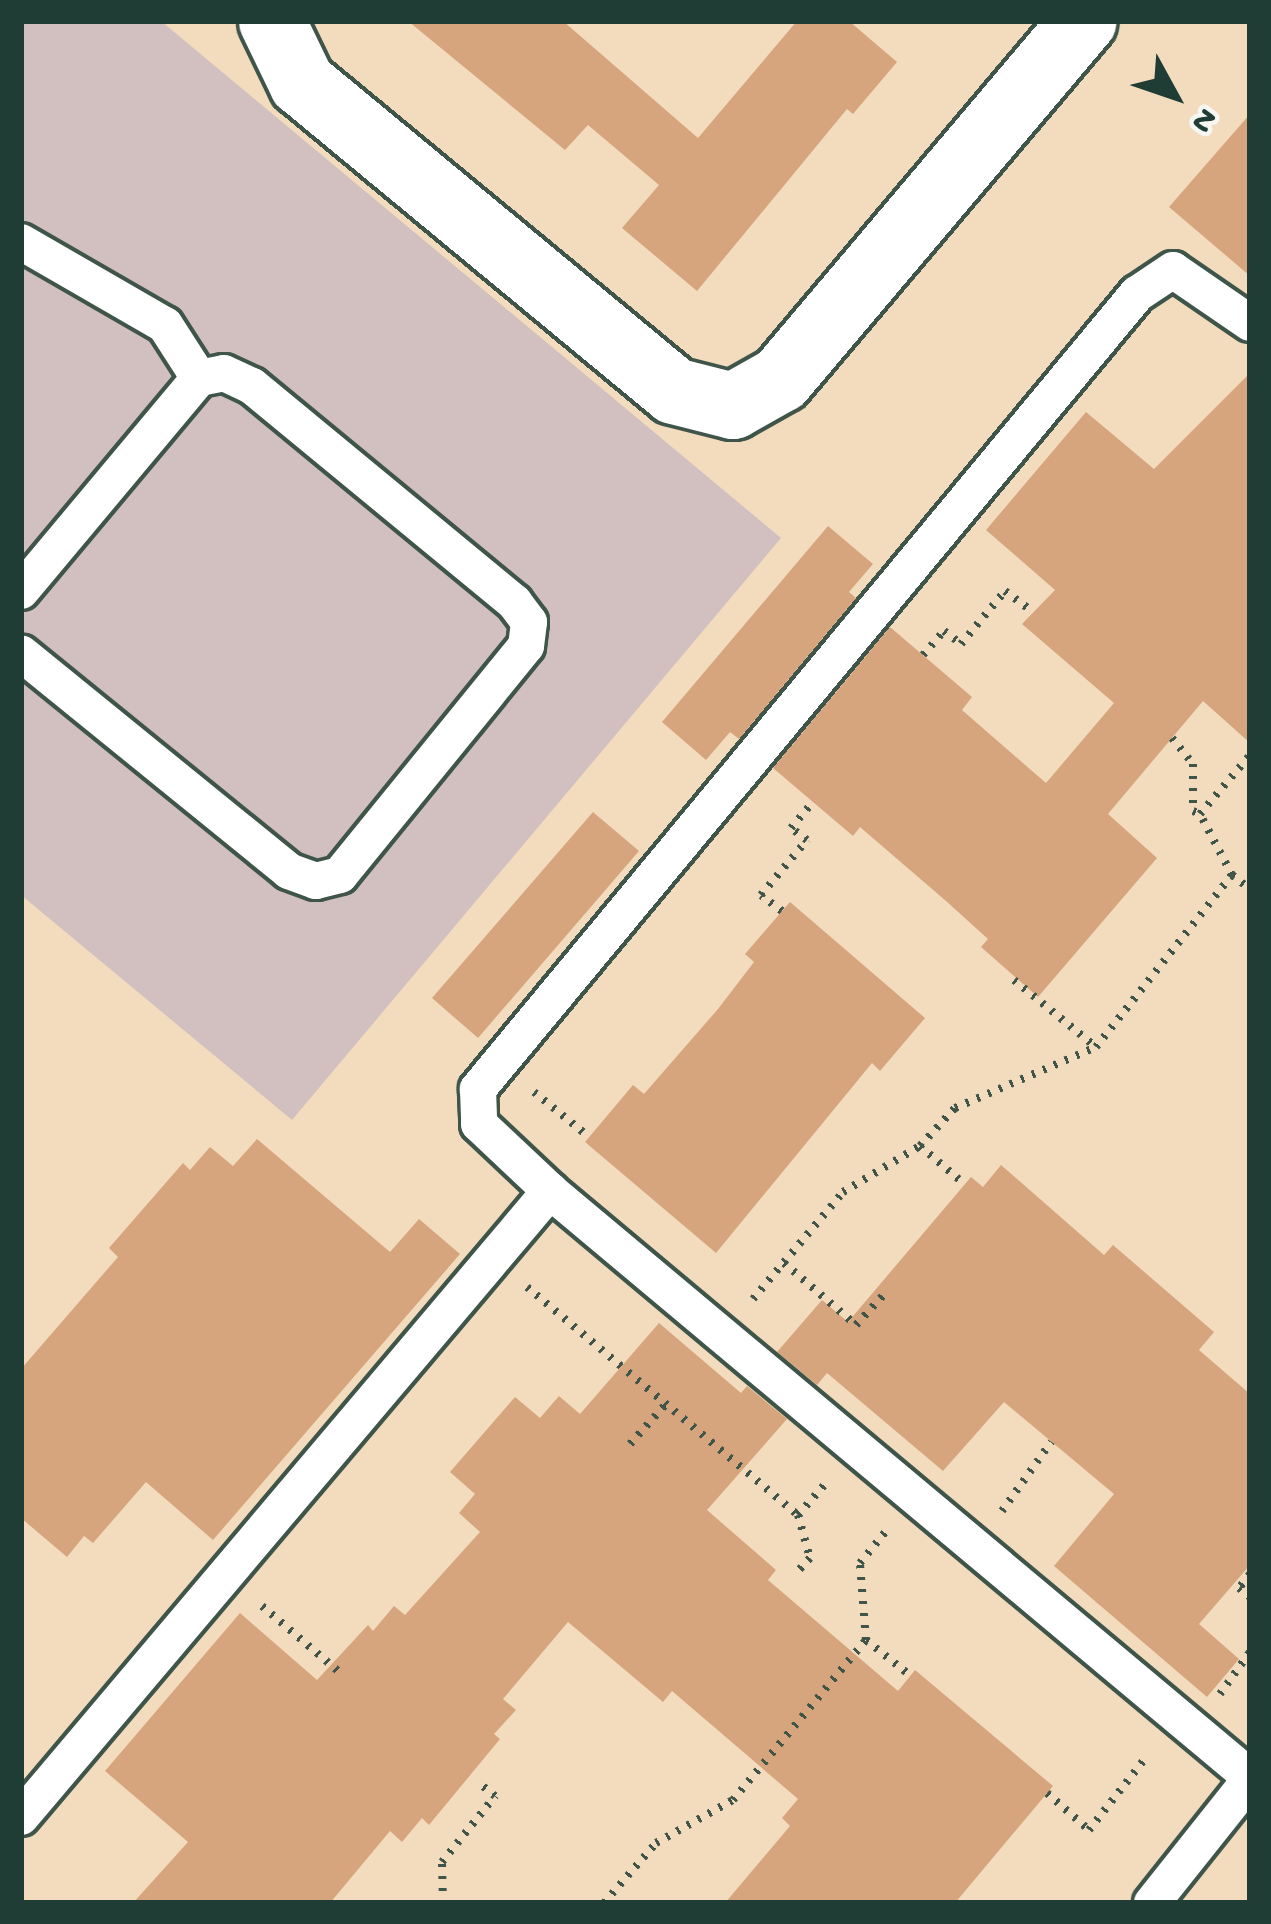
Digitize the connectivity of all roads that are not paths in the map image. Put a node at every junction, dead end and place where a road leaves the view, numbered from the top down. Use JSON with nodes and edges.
{"nodes":[{"id":1,"x":272,"y":21,"type":"edge"},
{"id":2,"x":1084,"y":21,"type":"edge"},
{"id":3,"x":21,"y":242,"type":"edge"},
{"id":4,"x":1250,"y":323,"type":"edge"},
{"id":5,"x":199,"y":378,"type":"junction"},
{"id":6,"x":21,"y":591,"type":"edge"},
{"id":7,"x":21,"y":652,"type":"edge"},
{"id":8,"x":550,"y":1191,"type":"junction"},
{"id":9,"x":1250,"y":1778,"type":"edge"},
{"id":10,"x":21,"y":1817,"type":"edge"},
{"id":11,"x":1152,"y":1903,"type":"edge"}],
"edges":[{"from":1,"to":2,"type":"street"},
{"from":3,"to":5,"type":"lane"},
{"from":4,"to":8,"type":"lane"},
{"from":5,"to":6,"type":"lane"},
{"from":5,"to":7,"type":"lane"},
{"from":8,"to":9,"type":"lane"},
{"from":8,"to":10,"type":"lane"},
{"from":9,"to":11,"type":"lane"}]}
